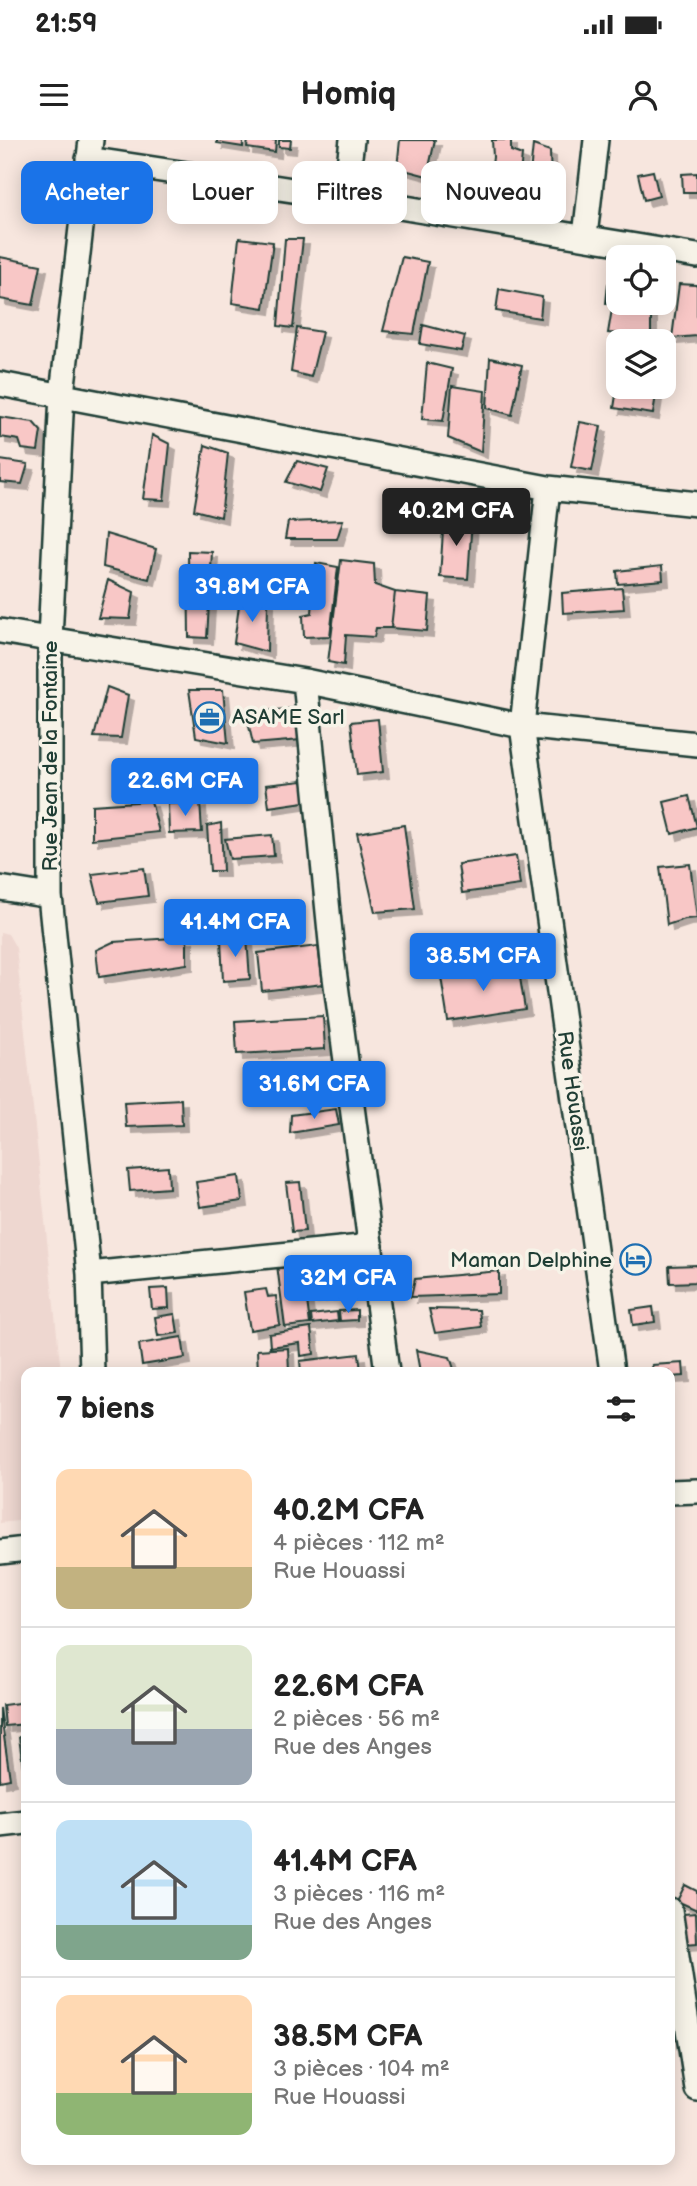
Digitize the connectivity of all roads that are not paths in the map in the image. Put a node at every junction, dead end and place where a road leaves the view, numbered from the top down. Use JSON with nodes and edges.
{"nodes":[{"id":1,"x":352,"y":140,"type":"edge"},
{"id":2,"x":596,"y":140,"type":"edge"},
{"id":3,"x":89,"y":150,"type":"edge"},
{"id":4,"x":349,"y":161,"type":"edge"},
{"id":5,"x":292,"y":188,"type":"edge"},
{"id":6,"x":407,"y":208,"type":"edge"},
{"id":7,"x":585,"y":236,"type":"junction"},
{"id":8,"x":697,"y":256,"type":"edge"},
{"id":9,"x":0,"y":384,"type":"edge"},
{"id":10,"x":62,"y":394,"type":"junction"},
{"id":11,"x":548,"y":488,"type":"junction"},
{"id":12,"x":697,"y":504,"type":"edge"},
{"id":13,"x":0,"y":631,"type":"edge"},
{"id":14,"x":50,"y":639,"type":"junction"},
{"id":15,"x":305,"y":681,"type":"junction"},
{"id":16,"x":522,"y":726,"type":"junction"},
{"id":17,"x":697,"y":744,"type":"edge"},
{"id":18,"x":0,"y":888,"type":"edge"},
{"id":19,"x":50,"y":897,"type":"junction"},
{"id":20,"x":371,"y":1246,"type":"junction"},
{"id":21,"x":89,"y":1274,"type":"junction"},
{"id":22,"x":92,"y":1367,"type":"edge"},
{"id":23,"x":386,"y":1367,"type":"edge"},
{"id":24,"x":611,"y":1367,"type":"edge"},
{"id":25,"x":697,"y":1490,"type":"edge"},
{"id":26,"x":675,"y":1492,"type":"edge"},
{"id":27,"x":21,"y":1550,"type":"edge"},
{"id":28,"x":0,"y":1552,"type":"edge"},
{"id":29,"x":21,"y":1823,"type":"edge"},
{"id":30,"x":0,"y":1825,"type":"edge"},
{"id":31,"x":675,"y":1943,"type":"edge"},
{"id":32,"x":697,"y":2089,"type":"edge"}],
"edges":[{"from":1,"to":4,"type":"street"},
{"from":2,"to":7,"type":"street"},
{"from":3,"to":5,"type":"street"},
{"from":3,"to":10,"type":"street","name":"Rue Jean de la Fontaine"},
{"from":6,"to":7,"type":"street"},
{"from":7,"to":8,"type":"street"},
{"from":9,"to":10,"type":"street"},
{"from":10,"to":11,"type":"street"},
{"from":10,"to":14,"type":"street","name":"Rue Jean de la Fontaine"},
{"from":11,"to":12,"type":"street"},
{"from":11,"to":16,"type":"street","name":"Rue Houassi"},
{"from":13,"to":14,"type":"street"},
{"from":14,"to":15,"type":"street"},
{"from":14,"to":19,"type":"street","name":"Rue Jean de la Fontaine"},
{"from":15,"to":16,"type":"street"},
{"from":15,"to":20,"type":"street"},
{"from":16,"to":17,"type":"street"},
{"from":16,"to":24,"type":"street","name":"Rue Houassi"},
{"from":18,"to":19,"type":"street"},
{"from":19,"to":21,"type":"street","name":"Rue Jean de la Fontaine"},
{"from":20,"to":21,"type":"street"},
{"from":20,"to":23,"type":"street"},
{"from":21,"to":22,"type":"street","name":"Rue Jean de la Fontaine"},
{"from":25,"to":26,"type":"street"},
{"from":27,"to":28,"type":"street"},
{"from":29,"to":30,"type":"street"},
{"from":31,"to":32,"type":"street"}]}
